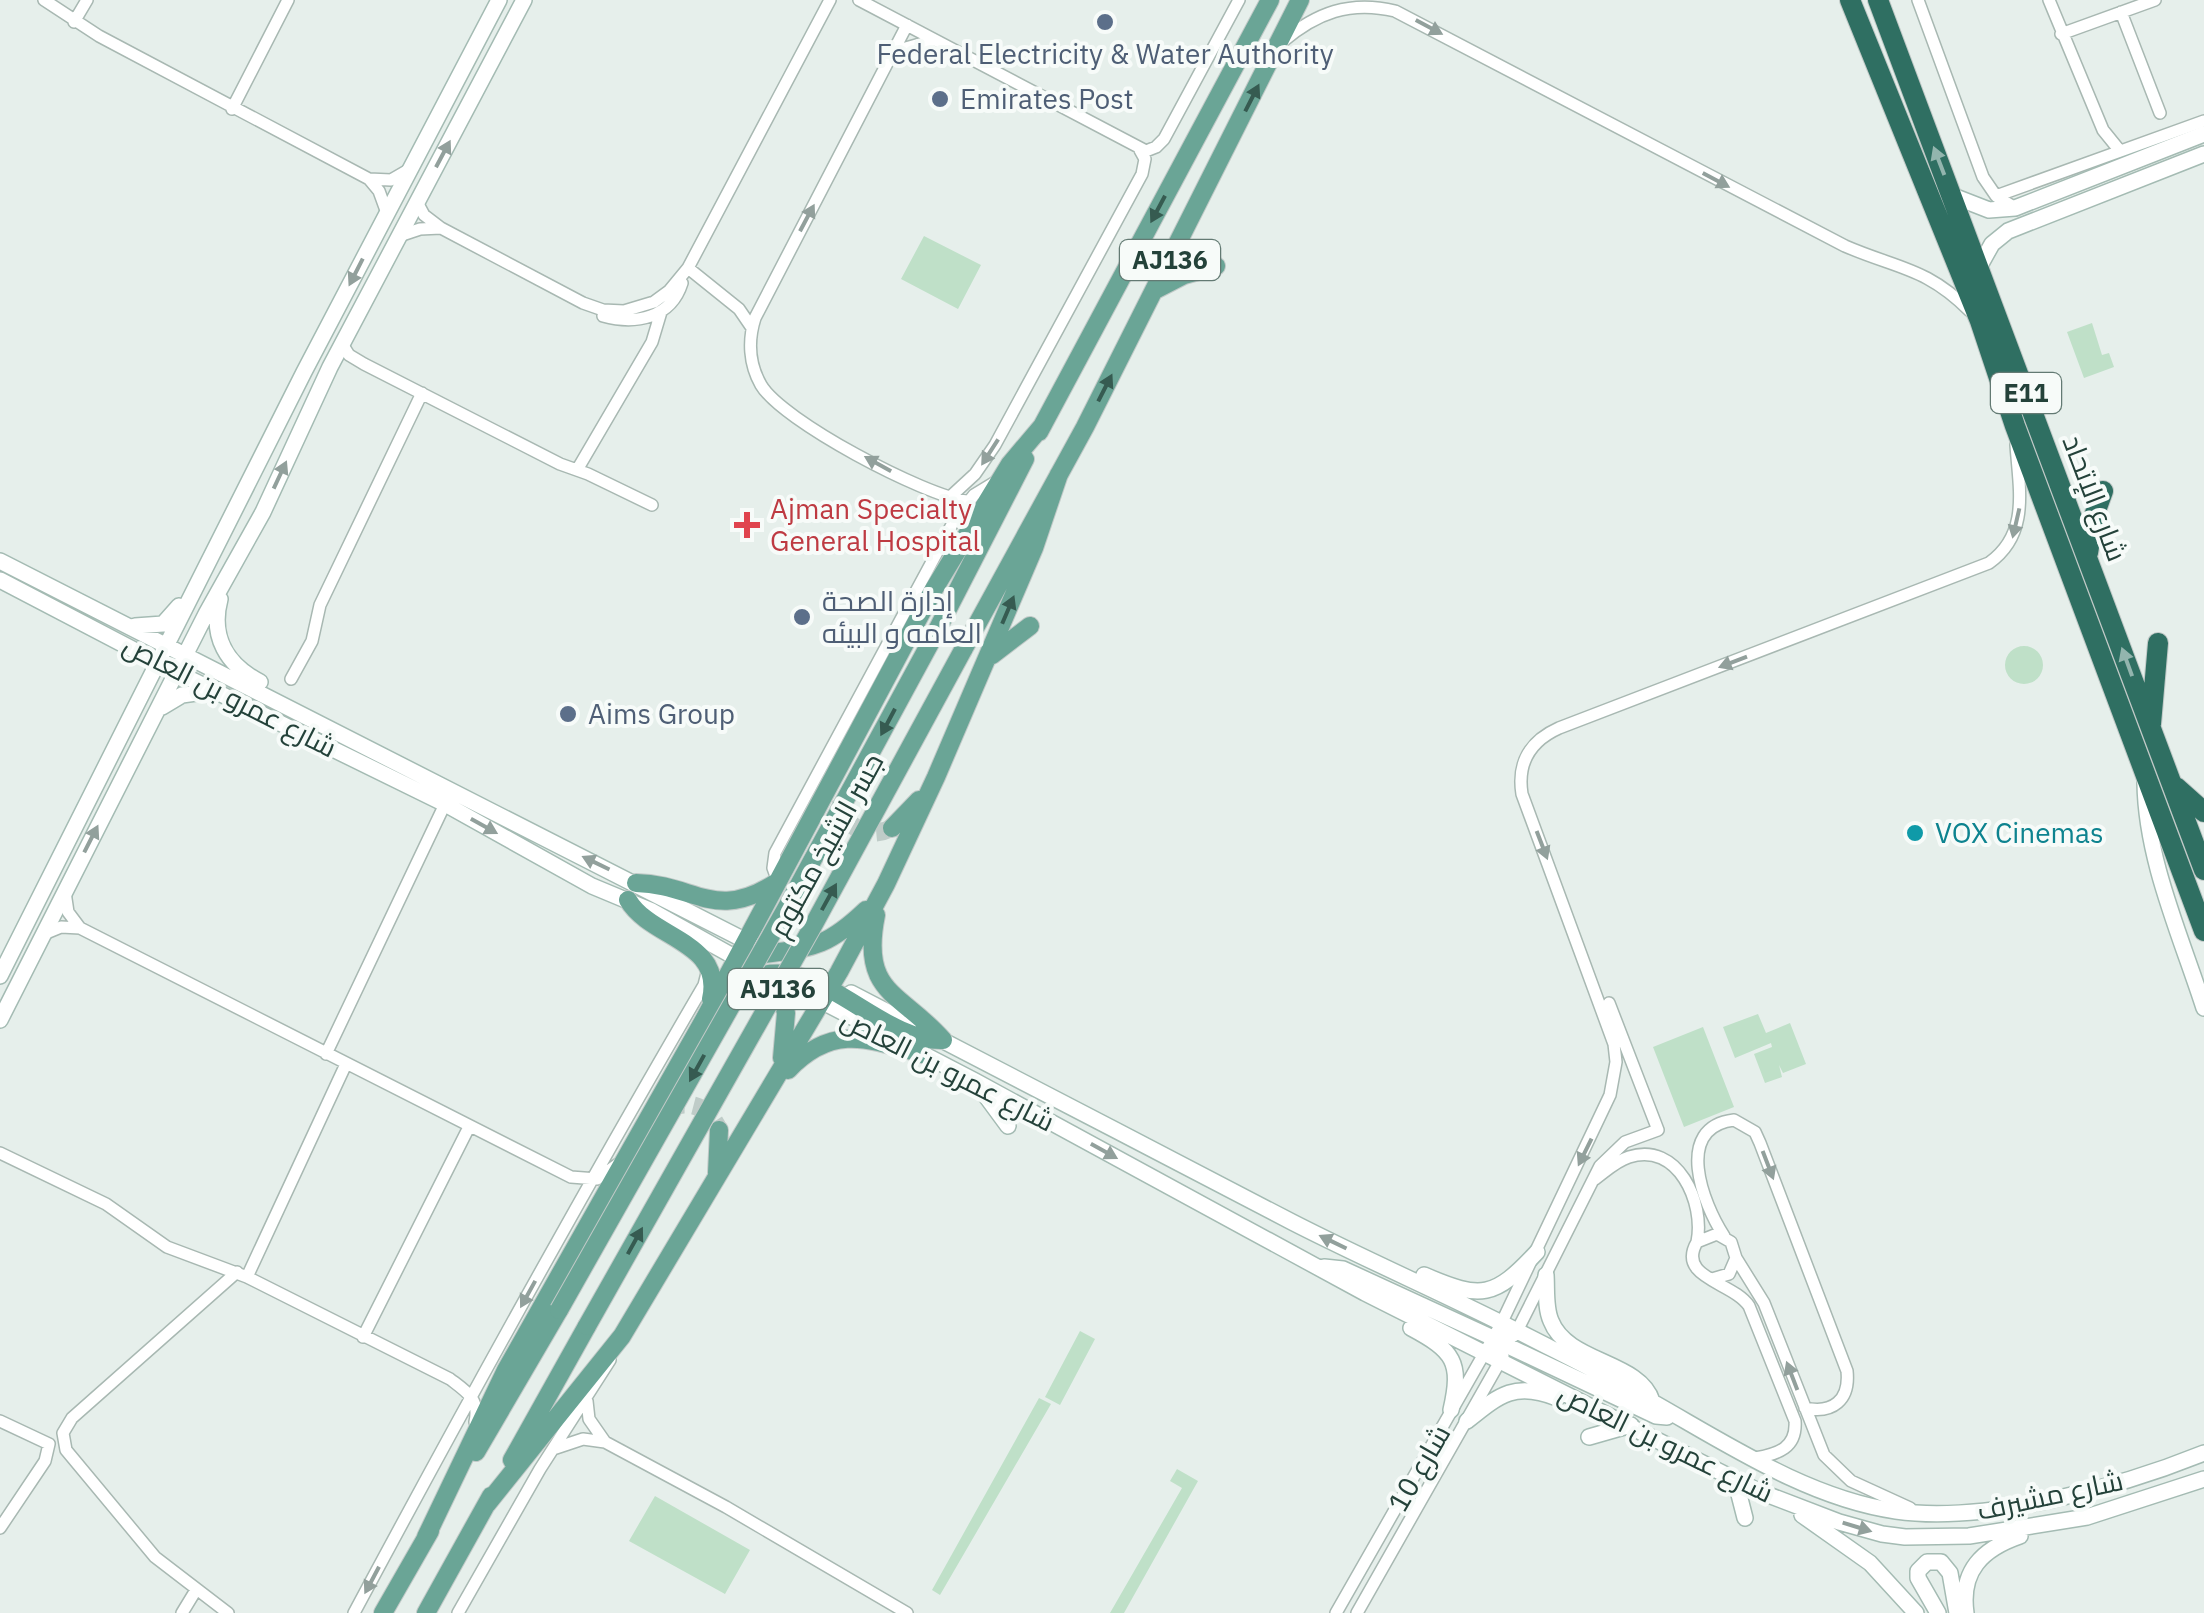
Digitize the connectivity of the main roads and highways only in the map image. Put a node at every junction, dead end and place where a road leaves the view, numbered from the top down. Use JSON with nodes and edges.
{"nodes":[{"id":1,"x":500,"y":0,"type":"edge"},
{"id":2,"x":524,"y":0,"type":"edge"},
{"id":3,"x":1270,"y":0,"type":"edge"},
{"id":4,"x":1300,"y":0,"type":"edge"},
{"id":5,"x":1850,"y":0,"type":"edge"},
{"id":6,"x":1878,"y":0,"type":"edge"},
{"id":7,"x":1890,"y":10,"type":"edge"},
{"id":8,"x":2204,"y":134,"type":"edge"},
{"id":9,"x":2127,"y":148,"type":"road end"},
{"id":10,"x":2159,"y":152,"type":"junction"},
{"id":11,"x":2204,"y":154,"type":"edge"},
{"id":12,"x":2096,"y":160,"type":"road end"},
{"id":13,"x":2073,"y":186,"type":"junction"},
{"id":14,"x":1953,"y":196,"type":"junction"},
{"id":15,"x":2034,"y":200,"type":"junction"},
{"id":16,"x":2041,"y":218,"type":"junction"},
{"id":17,"x":1216,"y":266,"type":"dead end"},
{"id":18,"x":1978,"y":269,"type":"junction"},
{"id":19,"x":1154,"y":290,"type":"junction"},
{"id":20,"x":1042,"y":424,"type":"junction"},
{"id":21,"x":1059,"y":474,"type":"junction"},
{"id":22,"x":2103,"y":491,"type":"dead end"},
{"id":23,"x":251,"y":535,"type":"junction"},
{"id":24,"x":2087,"y":555,"type":"junction"},
{"id":25,"x":0,"y":561,"type":"edge"},
{"id":26,"x":0,"y":580,"type":"edge"},
{"id":27,"x":194,"y":588,"type":"junction"},
{"id":28,"x":130,"y":626,"type":"junction"},
{"id":29,"x":1030,"y":626,"type":"dead end"},
{"id":30,"x":124,"y":643,"type":"junction"},
{"id":31,"x":2158,"y":643,"type":"dead end"},
{"id":32,"x":166,"y":644,"type":"junction"},
{"id":33,"x":186,"y":654,"type":"junction"},
{"id":34,"x":988,"y":658,"type":"junction"},
{"id":35,"x":158,"y":662,"type":"junction"},
{"id":36,"x":178,"y":673,"type":"junction"},
{"id":37,"x":866,"y":684,"type":"road end"},
{"id":38,"x":143,"y":691,"type":"junction"},
{"id":39,"x":218,"y":692,"type":"junction"},
{"id":40,"x":159,"y":710,"type":"junction"},
{"id":41,"x":870,"y":710,"type":"junction"},
{"id":42,"x":304,"y":714,"type":"junction"},
{"id":43,"x":2151,"y":726,"type":"junction"},
{"id":44,"x":848,"y":753,"type":"junction"},
{"id":45,"x":936,"y":777,"type":"junction"},
{"id":46,"x":2145,"y":779,"type":"junction"},
{"id":47,"x":2175,"y":786,"type":"junction"},
{"id":48,"x":806,"y":797,"type":"road end"},
{"id":49,"x":841,"y":800,"type":"dead end"},
{"id":50,"x":2204,"y":812,"type":"edge"},
{"id":51,"x":814,"y":817,"type":"junction"},
{"id":52,"x":892,"y":828,"type":"dead end"},
{"id":53,"x":2200,"y":852,"type":"edge"},
{"id":54,"x":2204,"y":870,"type":"edge"},
{"id":55,"x":778,"y":882,"type":"junction"},
{"id":56,"x":632,"y":892,"type":"junction"},
{"id":57,"x":879,"y":898,"type":"junction"},
{"id":58,"x":2204,"y":931,"type":"edge"},
{"id":59,"x":744,"y":940,"type":"junction"},
{"id":60,"x":736,"y":958,"type":"junction"},
{"id":61,"x":778,"y":965,"type":"junction"},
{"id":62,"x":0,"y":976,"type":"edge"},
{"id":63,"x":731,"y":990,"type":"junction"},
{"id":64,"x":827,"y":998,"type":"junction"},
{"id":65,"x":2204,"y":1008,"type":"edge"},
{"id":66,"x":786,"y":1013,"type":"junction"},
{"id":67,"x":705,"y":1018,"type":"junction"},
{"id":68,"x":0,"y":1020,"type":"edge"},
{"id":69,"x":943,"y":1040,"type":"junction"},
{"id":70,"x":922,"y":1054,"type":"junction"},
{"id":71,"x":775,"y":1081,"type":"junction"},
{"id":72,"x":975,"y":1081,"type":"junction"},
{"id":73,"x":667,"y":1108,"type":"dead end"},
{"id":74,"x":644,"y":1124,"type":"junction"},
{"id":75,"x":1008,"y":1126,"type":"dead end"},
{"id":76,"x":719,"y":1130,"type":"dead end"},
{"id":77,"x":716,"y":1178,"type":"junction"},
{"id":78,"x":1178,"y":1192,"type":"junction"},
{"id":79,"x":1160,"y":1202,"type":"dead end"},
{"id":80,"x":1537,"y":1252,"type":"road end"},
{"id":81,"x":1380,"y":1264,"type":"junction"},
{"id":82,"x":1320,"y":1267,"type":"junction"},
{"id":83,"x":1546,"y":1275,"type":"road end"},
{"id":84,"x":1365,"y":1294,"type":"junction"},
{"id":85,"x":1493,"y":1338,"type":"junction"},
{"id":86,"x":1652,"y":1402,"type":"junction"},
{"id":87,"x":1592,"y":1405,"type":"junction"},
{"id":88,"x":1452,"y":1410,"type":"road end"},
{"id":89,"x":1676,"y":1416,"type":"junction"},
{"id":90,"x":1466,"y":1420,"type":"road end"},
{"id":91,"x":1631,"y":1425,"type":"junction"},
{"id":92,"x":1590,"y":1437,"type":"dead end"},
{"id":93,"x":2204,"y":1453,"type":"edge"},
{"id":94,"x":2204,"y":1471,"type":"edge"},
{"id":95,"x":1735,"y":1479,"type":"junction"},
{"id":96,"x":2204,"y":1479,"type":"edge"},
{"id":97,"x":2204,"y":1490,"type":"edge"},
{"id":98,"x":2172,"y":1491,"type":"junction"},
{"id":99,"x":1778,"y":1499,"type":"junction"},
{"id":100,"x":487,"y":1504,"type":"junction"},
{"id":101,"x":1893,"y":1511,"type":"joint"},
{"id":102,"x":1745,"y":1518,"type":"dead end"},
{"id":103,"x":2059,"y":1523,"type":"junction"},
{"id":104,"x":426,"y":1537,"type":"junction"},
{"id":105,"x":1905,"y":1537,"type":"joint"},
{"id":106,"x":383,"y":1613,"type":"edge"},
{"id":107,"x":426,"y":1613,"type":"edge"},
{"id":108,"x":1916,"y":1613,"type":"edge"},
{"id":109,"x":1938,"y":1613,"type":"edge"},
{"id":110,"x":1957,"y":1613,"type":"edge"},
{"id":111,"x":1966,"y":1613,"type":"edge"}],
"edges":[{"from":1,"to":27,"type":"main road","one_way":true},
{"from":23,"to":2,"type":"main road","one_way":true},
{"from":3,"to":20,"type":"main road","number":"AJ136","one_way":true},
{"from":19,"to":4,"type":"main road","number":"AJ136","one_way":true},
{"from":5,"to":46,"type":"highway","name":"شارع الإتحاد","number":"E11"},
{"from":6,"to":7,"type":"highway","name":"شارع الإتحاد","number":"E11"},
{"from":14,"to":7,"type":"highway","name":"شارع الإتحاد","number":"E11","one_way":true},
{"from":8,"to":10,"type":"main road"},
{"from":9,"to":10,"type":"main road"},
{"from":10,"to":13,"type":"main road"},
{"from":11,"to":16,"type":"main road"},
{"from":12,"to":13,"type":"main road"},
{"from":13,"to":15,"type":"main road"},
{"from":14,"to":15,"type":"main road"},
{"from":14,"to":18,"type":"highway","name":"شارع الإتحاد","number":"E11"},
{"from":15,"to":16,"type":"main road"},
{"from":16,"to":18,"type":"main road"},
{"from":17,"to":19,"type":"main road"},
{"from":18,"to":24,"type":"highway","name":"شارع الإتحاد","number":"E11"},
{"from":21,"to":19,"type":"main road","number":"AJ136","one_way":true},
{"from":20,"to":41,"type":"main road"},
{"from":20,"to":104,"type":"main road","name":"جسر الشيخ مكتوم","number":"AJ136","one_way":true,"bridge":true},
{"from":34,"to":21,"type":"main road","one_way":true},
{"from":100,"to":21,"type":"main road","name":"جسر الشيخ مكتوم","number":"AJ136","one_way":true,"bridge":true},
{"from":22,"to":24,"type":"highway"},
{"from":23,"to":33,"type":"main road"},
{"from":23,"to":42,"type":"main road"},
{"from":43,"to":24,"type":"highway","name":"شارع الإتحاد","number":"E11","one_way":true},
{"from":25,"to":28,"type":"main road","name":"شارع عمرو بن العاص"},
{"from":26,"to":30,"type":"main road","name":"شارع عمرو بن العاص"},
{"from":27,"to":28,"type":"main road"},
{"from":27,"to":32,"type":"main road"},
{"from":28,"to":32,"type":"main road","name":"شارع عمرو بن العاص"},
{"from":29,"to":34,"type":"main road"},
{"from":30,"to":35,"type":"main road","name":"شارع عمرو بن العاص"},
{"from":30,"to":38,"type":"main road"},
{"from":31,"to":43,"type":"highway"},
{"from":32,"to":33,"type":"main road","name":"شارع عمرو بن العاص"},
{"from":32,"to":35,"type":"main road"},
{"from":33,"to":36,"type":"main road"},
{"from":33,"to":42,"type":"main road","name":"شارع عمرو بن العاص"},
{"from":34,"to":45,"type":"main road"},
{"from":35,"to":36,"type":"main road","name":"شارع عمرو بن العاص"},
{"from":35,"to":38,"type":"main road"},
{"from":36,"to":39,"type":"main road","name":"شارع عمرو بن العاص"},
{"from":36,"to":40,"type":"main road"},
{"from":37,"to":41,"type":"main road"},
{"from":38,"to":62,"type":"main road"},
{"from":39,"to":40,"type":"main road"},
{"from":39,"to":56,"type":"main road","name":"شارع عمرو بن العاص","one_way":true},
{"from":68,"to":40,"type":"main road","one_way":true},
{"from":41,"to":44,"type":"main road"},
{"from":56,"to":42,"type":"main road","name":"شارع عمرو بن العاص","one_way":true},
{"from":43,"to":47,"type":"highway","name":"شارع الإتحاد","number":"E11"},
{"from":44,"to":49,"type":"main road"},
{"from":44,"to":51,"type":"main road"},
{"from":45,"to":52,"type":"main road"},
{"from":45,"to":57,"type":"main road"},
{"from":46,"to":58,"type":"highway","name":"شارع الإتحاد","number":"E11"},
{"from":46,"to":65,"type":"main road","name":"شارع الإتحاد"},
{"from":47,"to":50,"type":"highway"},
{"from":47,"to":53,"type":"highway","name":"شارع الإتحاد","number":"E11"},
{"from":48,"to":51,"type":"main road"},
{"from":51,"to":55,"type":"main road"},
{"from":53,"to":54,"type":"highway","name":"شارع الإتحاد","number":"E11"},
{"from":55,"to":56,"type":"main road"},
{"from":55,"to":59,"type":"main road"},
{"from":55,"to":61,"type":"main road"},
{"from":56,"to":59,"type":"main road","name":"شارع عمرو بن العاص"},
{"from":56,"to":60,"type":"main road","name":"شارع عمرو بن العاص"},
{"from":56,"to":67,"type":"main road"},
{"from":57,"to":61,"type":"main road"},
{"from":57,"to":64,"type":"main road"},
{"from":57,"to":69,"type":"main road"},
{"from":59,"to":60,"type":"main road"},
{"from":59,"to":61,"type":"main road"},
{"from":60,"to":61,"type":"main road"},
{"from":60,"to":67,"type":"main road"},
{"from":61,"to":63,"type":"main road"},
{"from":61,"to":64,"type":"main road"},
{"from":61,"to":66,"type":"main road"},
{"from":63,"to":66,"type":"main road"},
{"from":63,"to":67,"type":"main road"},
{"from":64,"to":69,"type":"main road"},
{"from":64,"to":70,"type":"main road","name":"شارع عمرو بن العاص"},
{"from":64,"to":71,"type":"main road"},
{"from":66,"to":71,"type":"main road"},
{"from":67,"to":74,"type":"main road"},
{"from":81,"to":69,"type":"main road","name":"شارع عمرو بن العاص","one_way":true},
{"from":70,"to":71,"type":"main road"},
{"from":70,"to":72,"type":"main road","name":"شارع عمرو بن العاص"},
{"from":71,"to":77,"type":"main road"},
{"from":72,"to":75,"type":"main road"},
{"from":72,"to":78,"type":"main road","name":"شارع عمرو بن العاص","one_way":true},
{"from":73,"to":74,"type":"main road"},
{"from":74,"to":104,"type":"main road"},
{"from":76,"to":77,"type":"main road"},
{"from":77,"to":100,"type":"main road"},
{"from":78,"to":79,"type":"main road"},
{"from":78,"to":82,"type":"main road","name":"شارع عمرو بن العاص"},
{"from":80,"to":81,"type":"main road"},
{"from":81,"to":85,"type":"main road","name":"شارع عمرو بن العاص"},
{"from":82,"to":84,"type":"main road","name":"شارع عمرو بن العاص"},
{"from":82,"to":85,"type":"main road"},
{"from":83,"to":86,"type":"main road"},
{"from":84,"to":85,"type":"main road","name":"شارع عمرو بن العاص"},
{"from":84,"to":88,"type":"main road"},
{"from":85,"to":86,"type":"main road","name":"شارع عمرو بن العاص"},
{"from":85,"to":87,"type":"main road","name":"شارع عمرو بن العاص"},
{"from":85,"to":89,"type":"main road"},
{"from":86,"to":89,"type":"main road","name":"شارع عمرو بن العاص"},
{"from":87,"to":90,"type":"main road"},
{"from":87,"to":91,"type":"main road","name":"شارع عمرو بن العاص"},
{"from":89,"to":101,"type":"main road","name":"شارع عمرو بن العاص"},
{"from":91,"to":92,"type":"main road"},
{"from":91,"to":95,"type":"main road","name":"شارع عمرو بن العاص"},
{"from":93,"to":101,"type":"main road","name":"شارع مشيرف"},
{"from":94,"to":98,"type":"main road"},
{"from":95,"to":99,"type":"main road","name":"شارع عمرو بن العاص"},
{"from":95,"to":102,"type":"main road"},
{"from":96,"to":98,"type":"main road","name":"شارع مشيرف"},
{"from":97,"to":98,"type":"main road"},
{"from":98,"to":103,"type":"main road","name":"شارع مشيرف"},
{"from":99,"to":105,"type":"main road","name":"شارع عمرو بن العاص","one_way":true},
{"from":99,"to":108,"type":"main road"},
{"from":100,"to":107,"type":"main road","number":"AJ136"},
{"from":103,"to":105,"type":"main road","name":"شارع مشيرف"},
{"from":103,"to":111,"type":"main road"},
{"from":104,"to":106,"type":"main road","number":"AJ136"},
{"from":109,"to":110,"type":"main road"}]}
